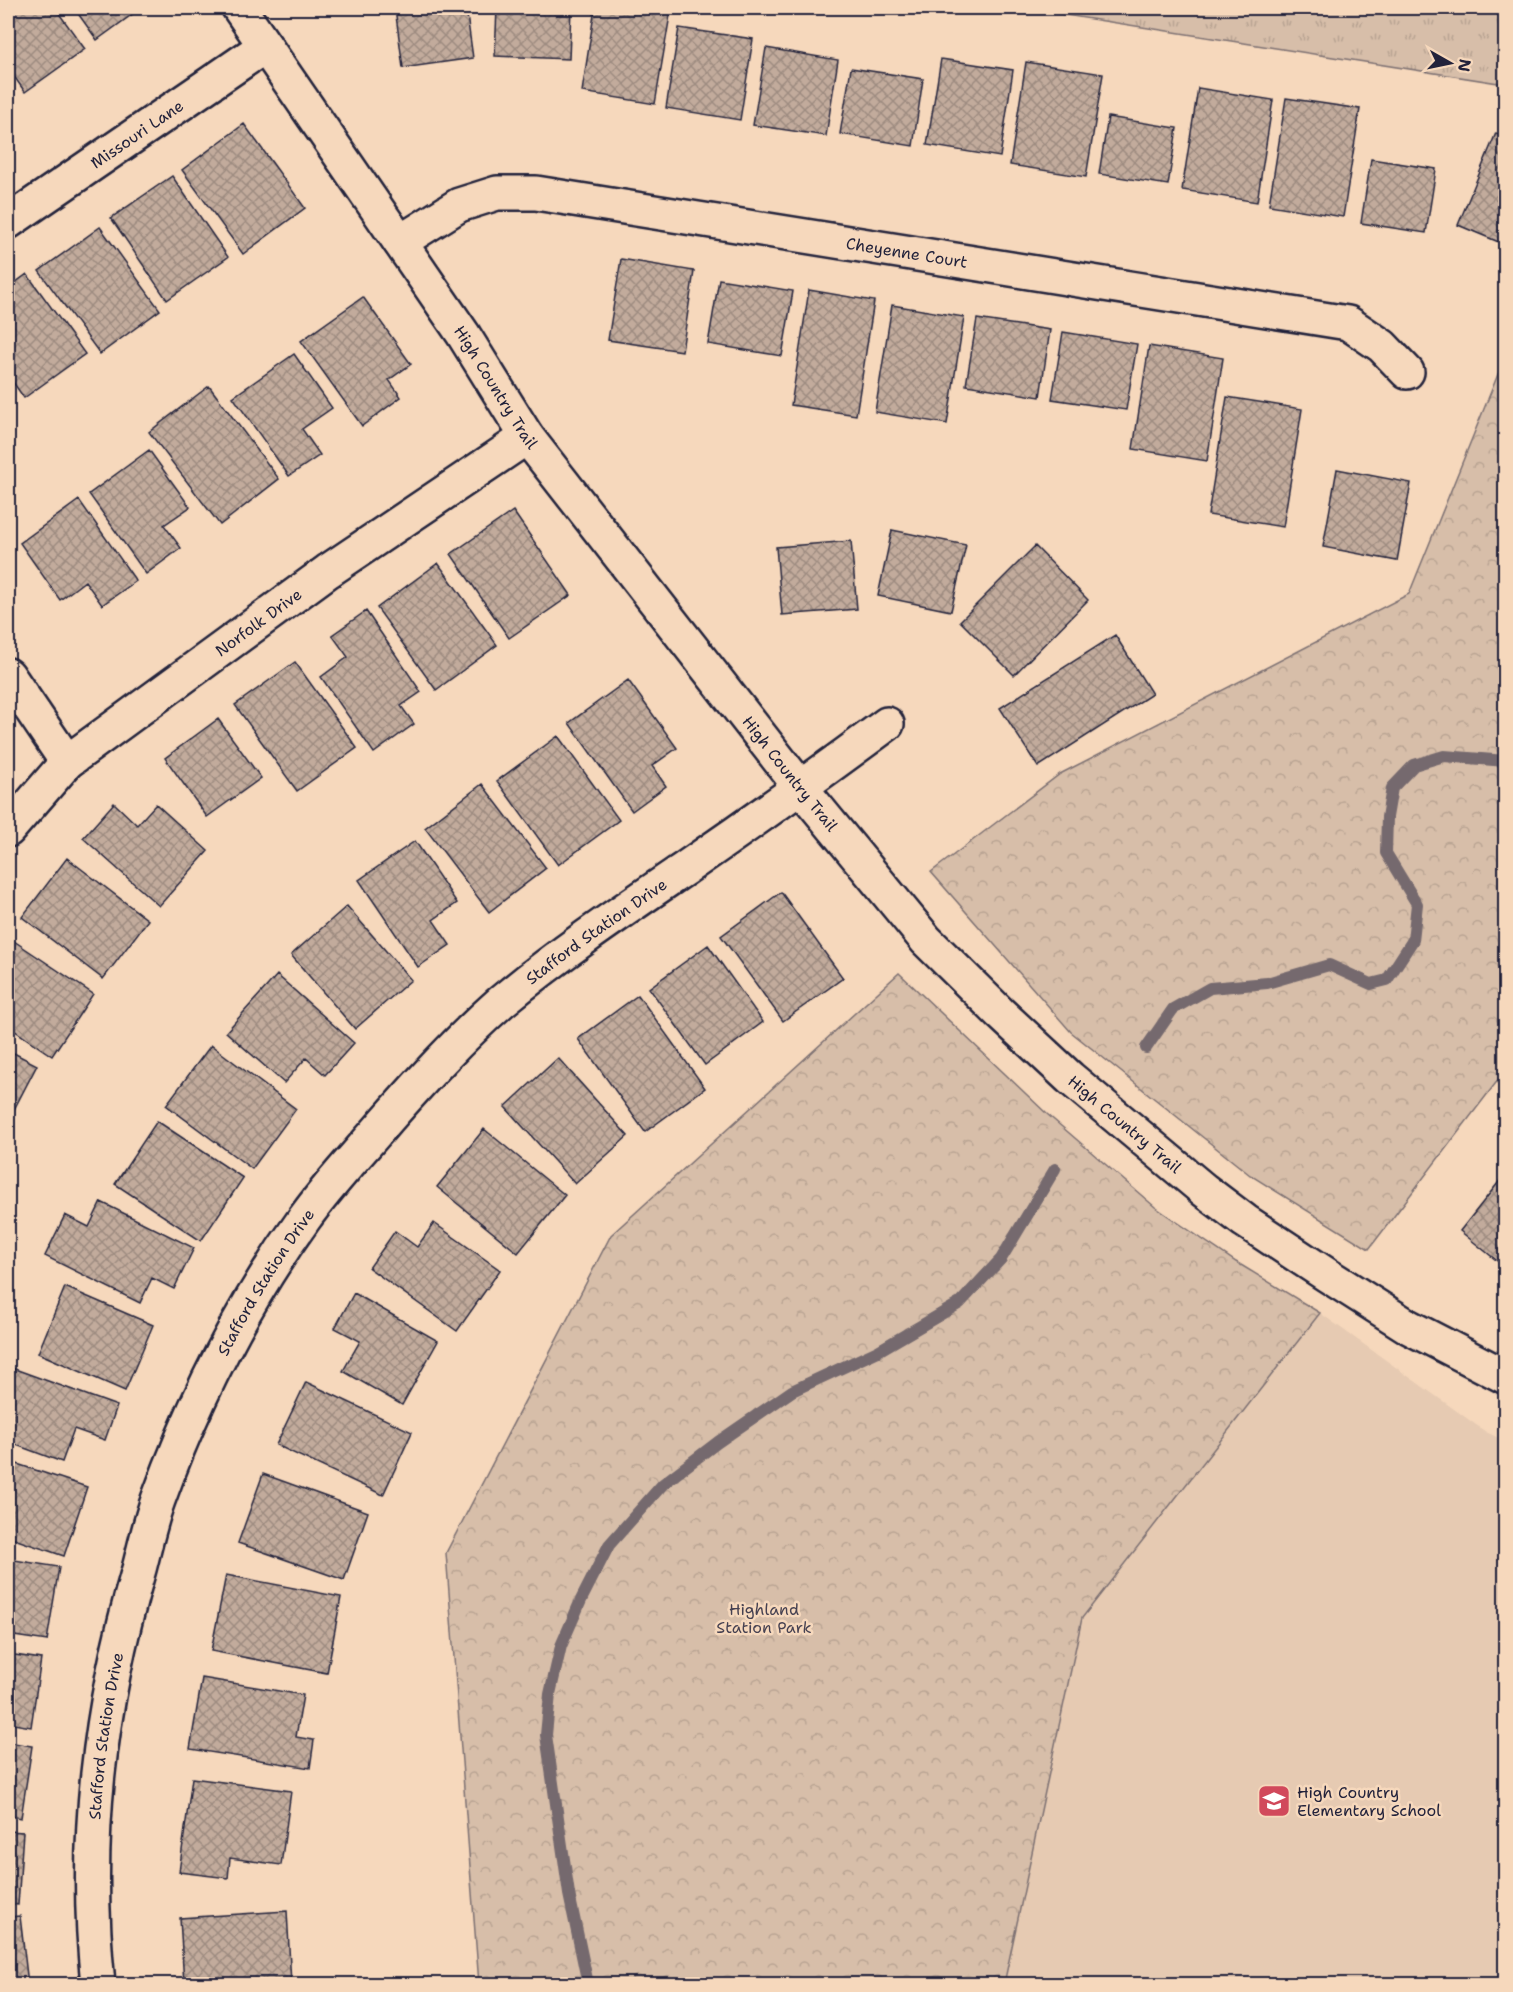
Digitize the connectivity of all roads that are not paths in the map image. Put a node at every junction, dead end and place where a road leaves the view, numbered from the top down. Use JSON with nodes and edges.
{"nodes":[{"id":1,"x":239,"y":8,"type":"edge"},
{"id":2,"x":265,"y":46,"type":"junction"},
{"id":3,"x":8,"y":222,"type":"edge"},
{"id":4,"x":400,"y":242,"type":"junction"},
{"id":5,"x":1407,"y":372,"type":"dead end"},
{"id":6,"x":527,"y":437,"type":"junction"},
{"id":7,"x":8,"y":675,"type":"edge"},
{"id":8,"x":887,"y":724,"type":"dead end"},
{"id":9,"x":67,"y":762,"type":"junction"},
{"id":10,"x":801,"y":788,"type":"junction"},
{"id":11,"x":8,"y":830,"type":"edge"},
{"id":12,"x":1506,"y":1377,"type":"edge"},
{"id":13,"x":98,"y":1984,"type":"edge"}],
"edges":[{"from":1,"to":2,"type":"street","name":"High Country Trail"},
{"from":2,"to":3,"type":"street","name":"Missouri Lane"},
{"from":2,"to":4,"type":"street","name":"High Country Trail"},
{"from":4,"to":5,"type":"street","name":"Cheyenne Court"},
{"from":4,"to":6,"type":"street","name":"High Country Trail"},
{"from":6,"to":9,"type":"street","name":"Norfolk Drive"},
{"from":6,"to":10,"type":"street","name":"High Country Trail"},
{"from":7,"to":9,"type":"street"},
{"from":8,"to":10,"type":"street","name":"Stafford Station Drive"},
{"from":9,"to":11,"type":"street","name":"Norfolk Drive"},
{"from":10,"to":12,"type":"street","name":"High Country Trail"},
{"from":10,"to":13,"type":"street","name":"Stafford Station Drive"}]}
